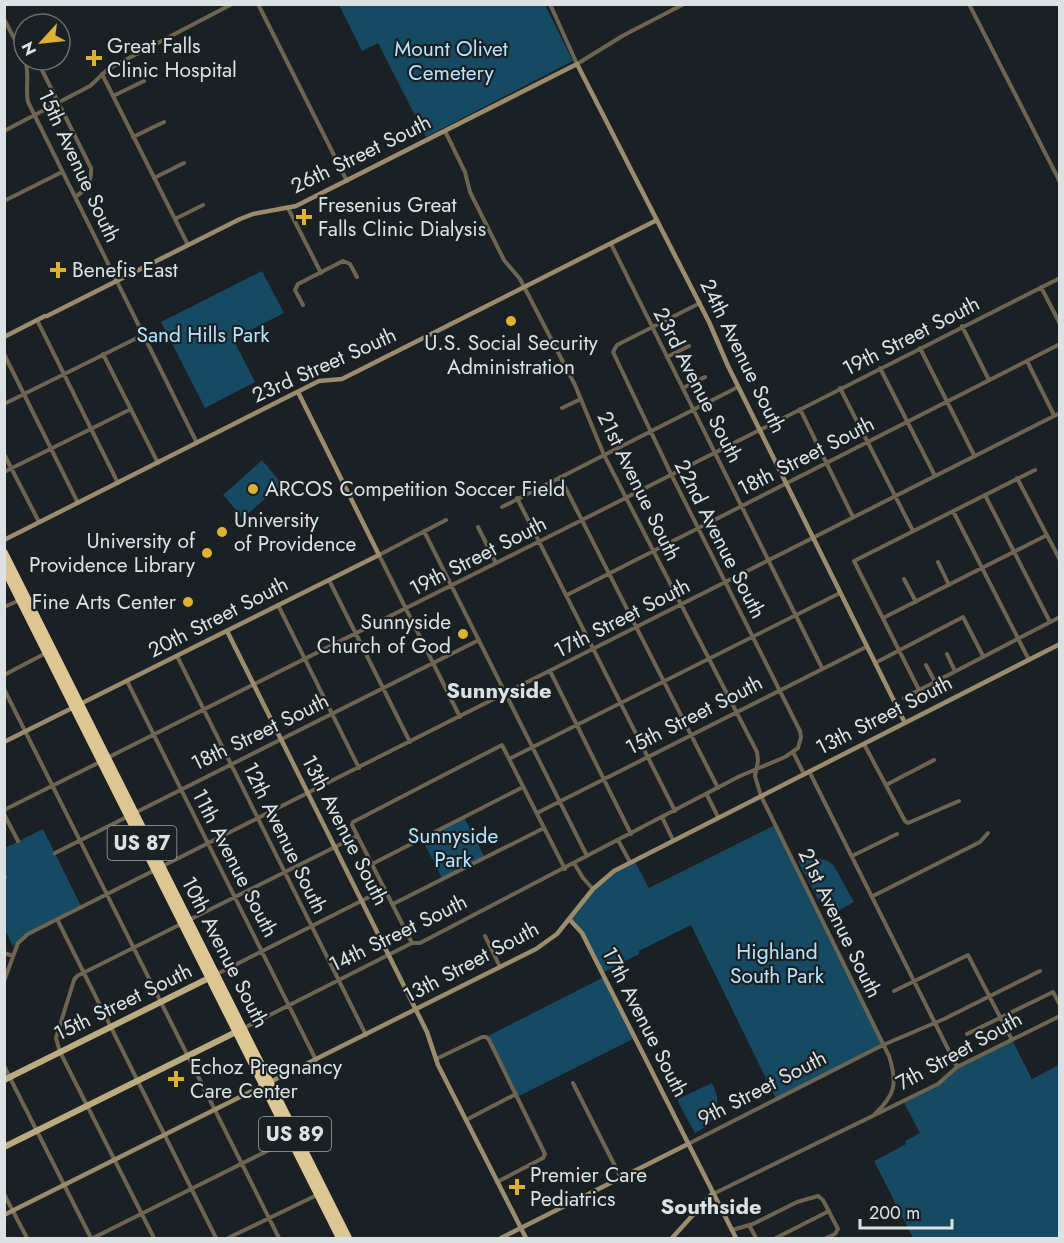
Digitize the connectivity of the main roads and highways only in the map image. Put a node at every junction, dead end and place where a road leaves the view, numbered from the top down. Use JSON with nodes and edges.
{"nodes":[{"id":1,"x":4,"y":553,"type":"edge"},
{"id":2,"x":4,"y":568,"type":"edge"},
{"id":3,"x":24,"y":598,"type":"junction"},
{"id":4,"x":213,"y":976,"type":"junction"},
{"id":5,"x":240,"y":1030,"type":"junction"},
{"id":6,"x":7,"y":1079,"type":"edge"},
{"id":7,"x":4,"y":1147,"type":"edge"},
{"id":8,"x":321,"y":1193,"type":"junction"},
{"id":9,"x":340,"y":1239,"type":"edge"},
{"id":10,"x":348,"y":1239,"type":"edge"}],
"edges":[{"from":1,"to":3,"type":"highway","name":"10th Avenue South","number":"US 87"},
{"from":2,"to":3,"type":"highway","name":"10th Avenue South","number":"US 87"},
{"from":3,"to":4,"type":"highway","name":"10th Avenue South","number":"US 87"},
{"from":4,"to":5,"type":"highway","name":"10th Avenue South","number":"US 87"},
{"from":4,"to":6,"type":"main road","name":"15th Street South"},
{"from":5,"to":7,"type":"main road","name":"14th Street South"},
{"from":5,"to":8,"type":"highway","name":"10th Avenue South","number":"US 89"},
{"from":8,"to":9,"type":"highway","name":"10th Avenue South","number":"US 89"},
{"from":8,"to":10,"type":"highway","name":"10th Avenue South","number":"US 89"}]}
